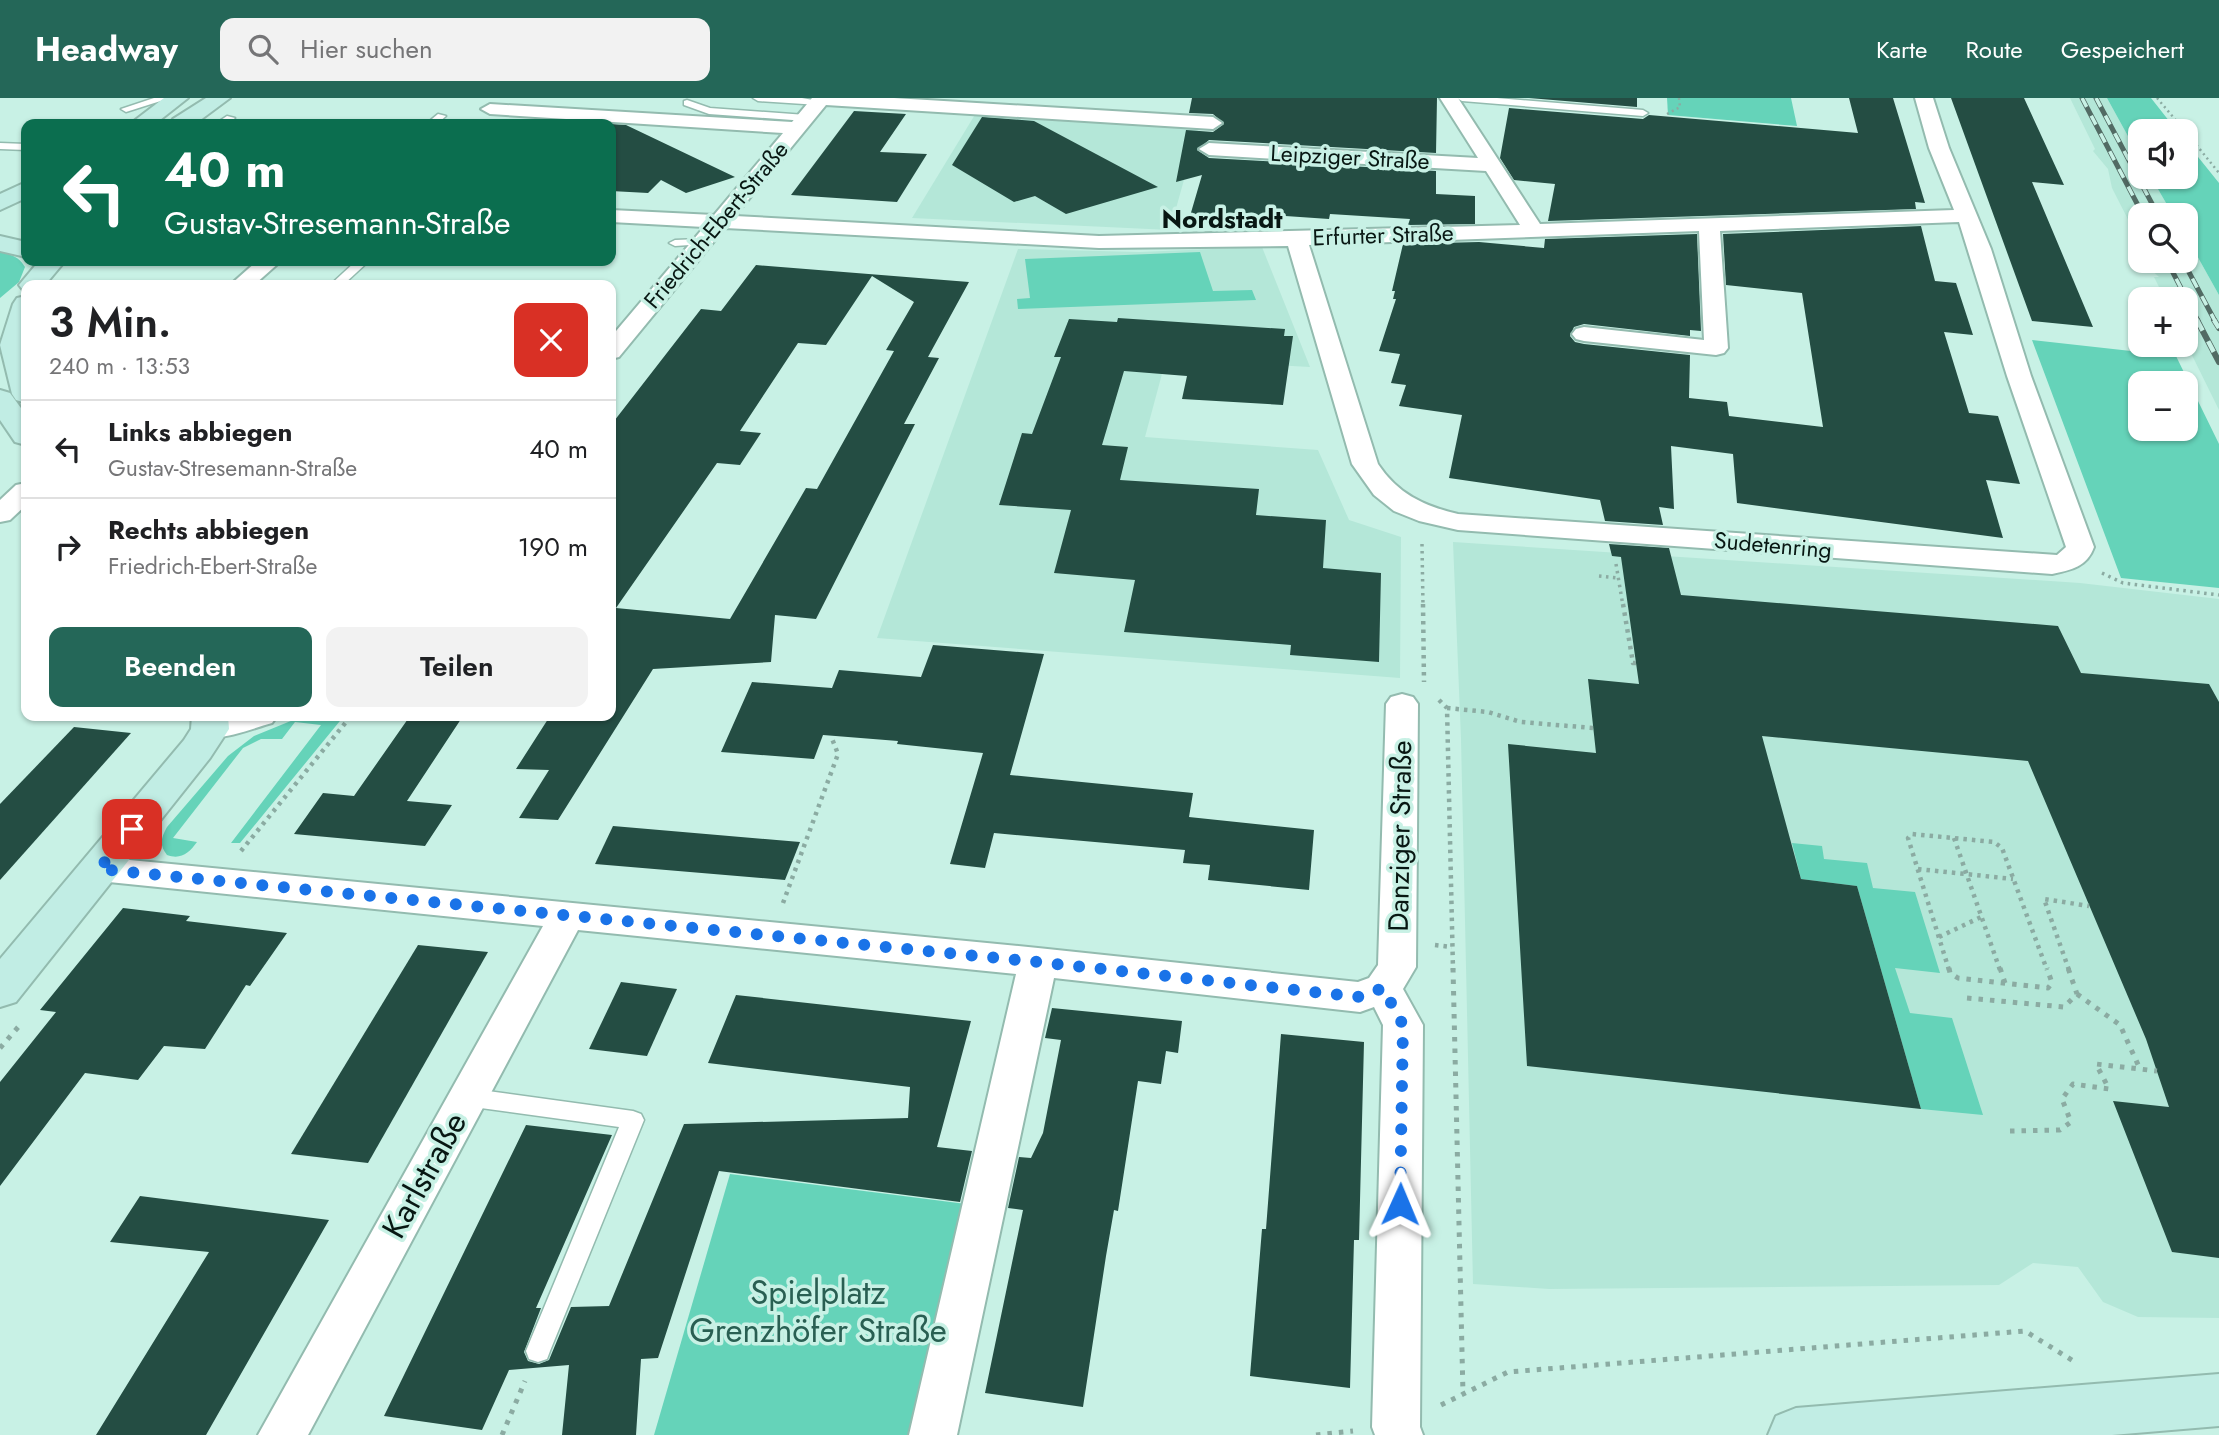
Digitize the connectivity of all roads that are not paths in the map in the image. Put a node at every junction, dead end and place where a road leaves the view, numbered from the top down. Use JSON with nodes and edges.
{"nodes":[{"id":1,"x":165,"y":98,"type":"edge"},
{"id":2,"x":178,"y":98,"type":"edge"},
{"id":3,"x":220,"y":98,"type":"edge"},
{"id":4,"x":758,"y":98,"type":"edge"},
{"id":5,"x":1448,"y":98,"type":"edge"},
{"id":6,"x":1462,"y":98,"type":"edge"},
{"id":7,"x":1924,"y":98,"type":"edge"},
{"id":8,"x":821,"y":100,"type":"edge"},
{"id":9,"x":687,"y":103,"type":"dead end"},
{"id":10,"x":490,"y":108,"type":"dead end"},
{"id":11,"x":134,"y":113,"type":"edge"},
{"id":12,"x":1643,"y":113,"type":"dead end"},
{"id":13,"x":441,"y":116,"type":"dead end"},
{"id":14,"x":188,"y":119,"type":"edge"},
{"id":15,"x":437,"y":119,"type":"edge"},
{"id":16,"x":801,"y":123,"type":"junction"},
{"id":17,"x":1213,"y":124,"type":"dead end"},
{"id":18,"x":16,"y":137,"type":"dead end"},
{"id":19,"x":0,"y":139,"type":"edge"},
{"id":20,"x":0,"y":146,"type":"edge"},
{"id":21,"x":21,"y":147,"type":"edge"},
{"id":22,"x":1209,"y":149,"type":"dead end"},
{"id":23,"x":1491,"y":165,"type":"junction"},
{"id":24,"x":21,"y":192,"type":"edge"},
{"id":25,"x":0,"y":203,"type":"edge"},
{"id":26,"x":616,"y":216,"type":"edge"},
{"id":27,"x":1965,"y":216,"type":"junction"},
{"id":28,"x":718,"y":222,"type":"junction"},
{"id":29,"x":1709,"y":226,"type":"junction"},
{"id":30,"x":1533,"y":229,"type":"junction"},
{"id":31,"x":1297,"y":239,"type":"junction"},
{"id":32,"x":701,"y":242,"type":"junction"},
{"id":33,"x":0,"y":243,"type":"edge"},
{"id":34,"x":675,"y":243,"type":"dead end"},
{"id":35,"x":21,"y":249,"type":"edge"},
{"id":36,"x":264,"y":266,"type":"edge"},
{"id":37,"x":357,"y":266,"type":"edge"},
{"id":38,"x":247,"y":280,"type":"edge"},
{"id":39,"x":342,"y":280,"type":"edge"},
{"id":40,"x":21,"y":292,"type":"edge"},
{"id":41,"x":0,"y":309,"type":"edge"},
{"id":42,"x":1584,"y":334,"type":"dead end"},
{"id":43,"x":20,"y":336,"type":"edge"},
{"id":44,"x":616,"y":346,"type":"edge"},
{"id":45,"x":21,"y":379,"type":"edge"},
{"id":46,"x":0,"y":399,"type":"edge"},
{"id":47,"x":21,"y":429,"type":"edge"},
{"id":48,"x":21,"y":495,"type":"edge"},
{"id":49,"x":0,"y":514,"type":"edge"},
{"id":50,"x":1413,"y":694,"type":"road end"},
{"id":51,"x":210,"y":723,"type":"edge"},
{"id":52,"x":99,"y":869,"type":"junction"},
{"id":53,"x":567,"y":916,"type":"junction"},
{"id":54,"x":1038,"y":962,"type":"junction"},
{"id":55,"x":1390,"y":977,"type":"junction"},
{"id":56,"x":0,"y":990,"type":"edge"},
{"id":57,"x":466,"y":1097,"type":"junction"},
{"id":58,"x":538,"y":1351,"type":"road end"},
{"id":59,"x":2219,"y":1400,"type":"edge"},
{"id":60,"x":1397,"y":1431,"type":"edge"},
{"id":61,"x":282,"y":1435,"type":"edge"},
{"id":62,"x":933,"y":1435,"type":"edge"},
{"id":63,"x":1796,"y":1435,"type":"edge"}],
"edges":[{"from":1,"to":11,"type":"lane"},
{"from":2,"to":11,"type":"main road"},
{"from":3,"to":14,"type":"main road"},
{"from":4,"to":8,"type":"lane"},
{"from":5,"to":23,"type":"street"},
{"from":6,"to":12,"type":"lane"},
{"from":7,"to":27,"type":"street"},
{"from":8,"to":16,"type":"street","name":"Friedrich-Ebert-Straße"},
{"from":8,"to":17,"type":"street"},
{"from":9,"to":16,"type":"lane"},
{"from":10,"to":16,"type":"street"},
{"from":13,"to":15,"type":"lane"},
{"from":16,"to":28,"type":"street","name":"Friedrich-Ebert-Straße"},
{"from":18,"to":19,"type":"lane"},
{"from":20,"to":21,"type":"lane"},
{"from":22,"to":23,"type":"street","name":"Leipziger Straße"},
{"from":23,"to":30,"type":"street"},
{"from":24,"to":25,"type":"main road"},
{"from":26,"to":28,"type":"street","name":"Erfurter Straße"},
{"from":27,"to":29,"type":"street","name":"Erfurter Straße"},
{"from":27,"to":31,"type":"street","name":"Sudetenring"},
{"from":28,"to":31,"type":"street","name":"Erfurter Straße"},
{"from":28,"to":32,"type":"street","name":"Friedrich-Ebert-Straße"},
{"from":29,"to":30,"type":"street","name":"Erfurter Straße"},
{"from":29,"to":42,"type":"street"},
{"from":30,"to":31,"type":"street","name":"Erfurter Straße"},
{"from":32,"to":34,"type":"lane"},
{"from":32,"to":44,"type":"street","name":"Friedrich-Ebert-Straße"},
{"from":33,"to":35,"type":"main road"},
{"from":36,"to":38,"type":"street"},
{"from":37,"to":39,"type":"lane"},
{"from":40,"to":41,"type":"main road"},
{"from":43,"to":45,"type":"main road"},
{"from":46,"to":47,"type":"main road"},
{"from":48,"to":49,"type":"street"},
{"from":50,"to":55,"type":"street","name":"Danziger Straße"},
{"from":51,"to":52,"type":"main road"},
{"from":52,"to":53,"type":"street"},
{"from":52,"to":56,"type":"main road"},
{"from":53,"to":54,"type":"street"},
{"from":53,"to":57,"type":"street","name":"Karlstraße"},
{"from":54,"to":55,"type":"street"},
{"from":54,"to":62,"type":"street"},
{"from":55,"to":60,"type":"street"},
{"from":57,"to":58,"type":"lane"},
{"from":57,"to":61,"type":"street","name":"Karlstraße"},
{"from":59,"to":63,"type":"main road"}]}
